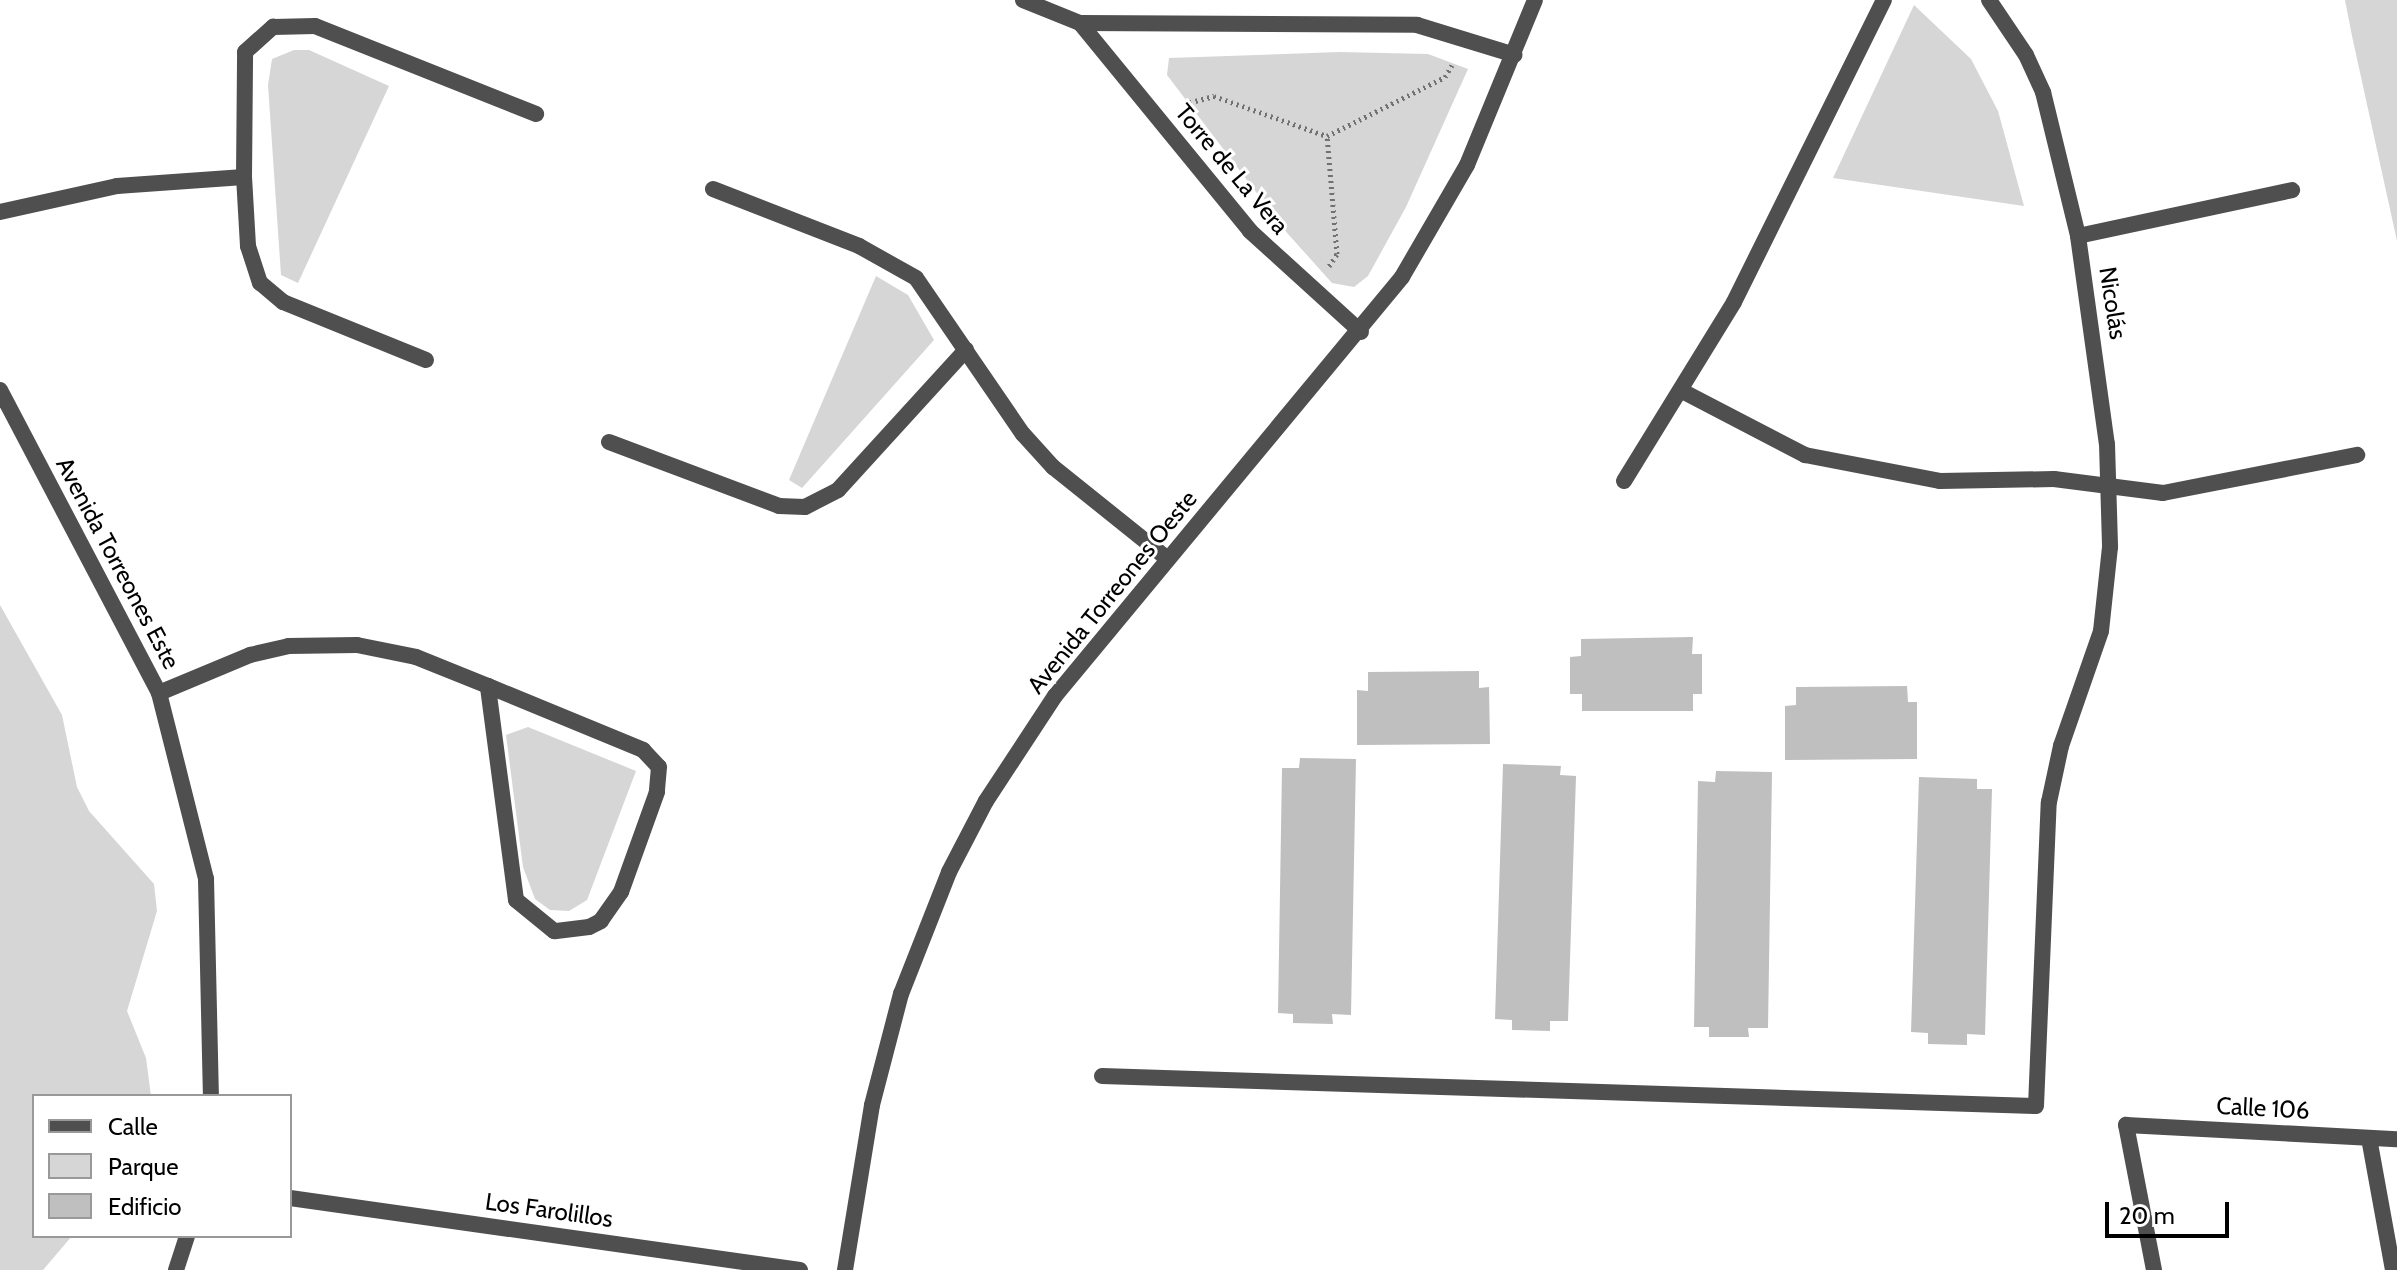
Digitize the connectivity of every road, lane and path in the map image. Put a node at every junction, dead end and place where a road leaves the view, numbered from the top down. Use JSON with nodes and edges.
{"nodes":[{"id":1,"x":1023,"y":0,"type":"edge"},
{"id":2,"x":1535,"y":0,"type":"edge"},
{"id":3,"x":1884,"y":0,"type":"edge"},
{"id":4,"x":1989,"y":0,"type":"edge"},
{"id":5,"x":1080,"y":23,"type":"junction"},
{"id":6,"x":1469,"y":37,"type":"junction"},
{"id":7,"x":1515,"y":55,"type":"junction"},
{"id":8,"x":1152,"y":111,"type":"junction"},
{"id":9,"x":536,"y":114,"type":"dead end"},
{"id":10,"x":1327,"y":136,"type":"junction"},
{"id":11,"x":244,"y":177,"type":"junction"},
{"id":12,"x":713,"y":189,"type":"dead end"},
{"id":13,"x":2292,"y":190,"type":"dead end"},
{"id":14,"x":0,"y":212,"type":"edge"},
{"id":15,"x":2078,"y":236,"type":"junction"},
{"id":16,"x":1310,"y":292,"type":"junction"},
{"id":17,"x":1361,"y":332,"type":"junction"},
{"id":18,"x":966,"y":350,"type":"junction"},
{"id":19,"x":426,"y":360,"type":"dead end"},
{"id":20,"x":0,"y":390,"type":"edge"},
{"id":21,"x":1682,"y":391,"type":"junction"},
{"id":22,"x":609,"y":442,"type":"dead end"},
{"id":23,"x":2357,"y":455,"type":"dead end"},
{"id":24,"x":1624,"y":481,"type":"dead end"},
{"id":25,"x":2110,"y":486,"type":"junction"},
{"id":26,"x":1168,"y":559,"type":"junction"},
{"id":27,"x":488,"y":686,"type":"junction"},
{"id":28,"x":159,"y":693,"type":"junction"},
{"id":29,"x":1102,"y":1076,"type":"dead end"},
{"id":30,"x":211,"y":1094,"type":"edge"},
{"id":31,"x":2369,"y":1138,"type":"junction"},
{"id":32,"x":2397,"y":1139,"type":"edge"},
{"id":33,"x":292,"y":1198,"type":"edge"},
{"id":34,"x":186,"y":1238,"type":"edge"},
{"id":35,"x":176,"y":1270,"type":"edge"},
{"id":36,"x":800,"y":1270,"type":"edge"},
{"id":37,"x":845,"y":1270,"type":"edge"},
{"id":38,"x":2154,"y":1270,"type":"edge"},
{"id":39,"x":2393,"y":1270,"type":"edge"}],
"edges":[{"from":1,"to":5,"type":"street","name":"Torre de La Vera"},
{"from":2,"to":7,"type":"street","name":"Avenida Torreones Oeste"},
{"from":3,"to":21,"type":"street"},
{"from":4,"to":15,"type":"street","name":"Nicolás"},
{"from":5,"to":6,"type":"street","name":"Torre de La Vera"},
{"from":5,"to":8,"type":"street","name":"Torre de La Vera"},
{"from":6,"to":7,"type":"street","name":"Torre de La Vera"},
{"from":6,"to":10,"type":"path"},
{"from":7,"to":17,"type":"street","name":"Avenida Torreones Oeste"},
{"from":8,"to":10,"type":"path"},
{"from":8,"to":16,"type":"street","name":"Torre de La Vera"},
{"from":9,"to":11,"type":"street"},
{"from":10,"to":16,"type":"path"},
{"from":11,"to":14,"type":"street"},
{"from":11,"to":19,"type":"street"},
{"from":12,"to":18,"type":"street"},
{"from":13,"to":15,"type":"street"},
{"from":15,"to":25,"type":"street","name":"Nicolás"},
{"from":16,"to":17,"type":"street","name":"Torre de La Vera"},
{"from":17,"to":26,"type":"street","name":"Avenida Torreones Oeste"},
{"from":18,"to":22,"type":"street"},
{"from":18,"to":26,"type":"street"},
{"from":20,"to":28,"type":"street","name":"Avenida Torreones Este"},
{"from":21,"to":24,"type":"street"},
{"from":21,"to":25,"type":"street"},
{"from":23,"to":25,"type":"street"},
{"from":25,"to":29,"type":"street","name":"Nicolás"},
{"from":26,"to":37,"type":"street","name":"Avenida Torreones Oeste"},
{"from":27,"to":27,"type":"street"},
{"from":27,"to":28,"type":"street"},
{"from":28,"to":30,"type":"street","name":"Avenida Torreones Este"},
{"from":31,"to":32,"type":"street","name":"Calle 106"},
{"from":31,"to":38,"type":"street","name":"Calle 106"},
{"from":31,"to":39,"type":"street"},
{"from":33,"to":36,"type":"street","name":"Los Farolillos"},
{"from":34,"to":35,"type":"street"}]}
